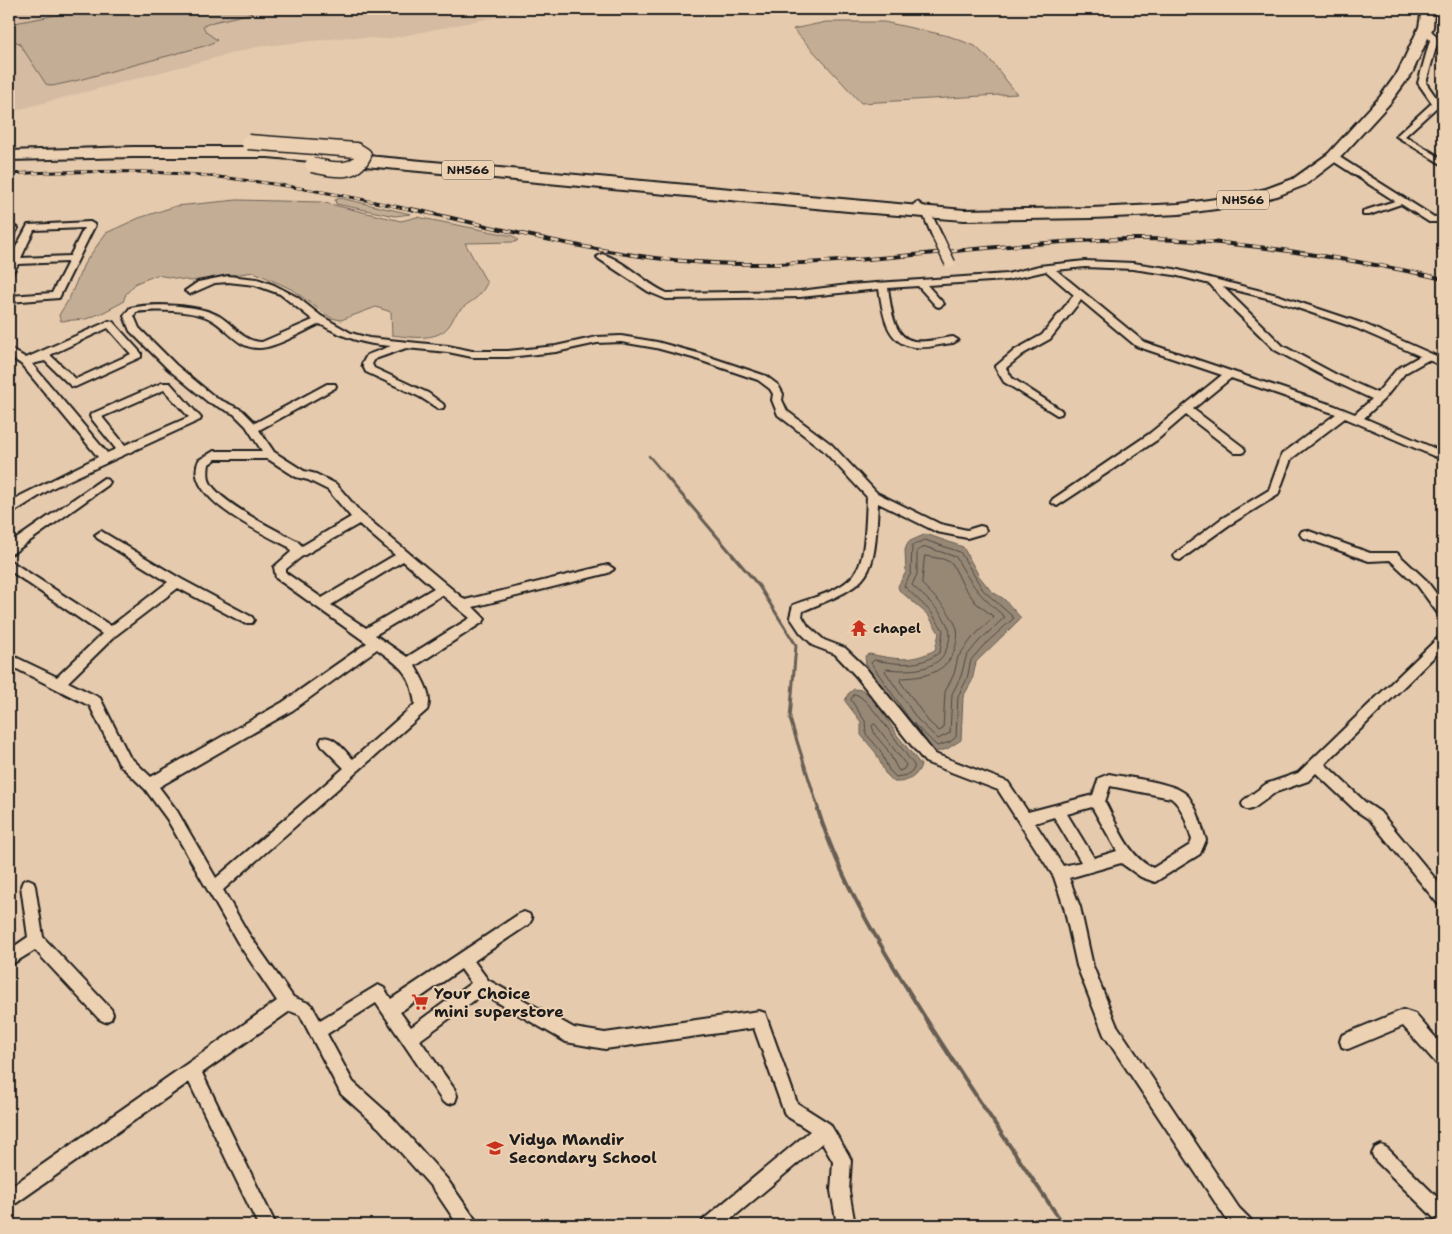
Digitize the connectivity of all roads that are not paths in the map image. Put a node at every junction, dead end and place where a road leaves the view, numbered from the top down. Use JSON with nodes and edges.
{"nodes":[{"id":1,"x":1417,"y":9,"type":"edge"},
{"id":2,"x":1428,"y":9,"type":"edge"},
{"id":3,"x":1425,"y":30,"type":"junction"},
{"id":4,"x":1440,"y":102,"type":"edge"},
{"id":5,"x":11,"y":148,"type":"edge"},
{"id":6,"x":1334,"y":157,"type":"junction"},
{"id":7,"x":1443,"y":162,"type":"edge"},
{"id":8,"x":1403,"y":201,"type":"junction"},
{"id":9,"x":922,"y":209,"type":"junction"},
{"id":10,"x":1366,"y":213,"type":"dead end"},
{"id":11,"x":1443,"y":219,"type":"edge"},
{"id":12,"x":9,"y":228,"type":"edge"},
{"id":13,"x":9,"y":237,"type":"edge"},
{"id":14,"x":602,"y":258,"type":"dead end"},
{"id":15,"x":74,"y":259,"type":"junction"},
{"id":16,"x":12,"y":261,"type":"junction"},
{"id":17,"x":1048,"y":268,"type":"junction"},
{"id":18,"x":9,"y":272,"type":"edge"},
{"id":19,"x":956,"y":281,"type":"junction"},
{"id":20,"x":1214,"y":282,"type":"junction"},
{"id":21,"x":921,"y":284,"type":"junction"},
{"id":22,"x":883,"y":286,"type":"junction"},
{"id":23,"x":190,"y":291,"type":"dead end"},
{"id":24,"x":1080,"y":294,"type":"junction"},
{"id":25,"x":9,"y":299,"type":"edge"},
{"id":26,"x":939,"y":304,"type":"dead end"},
{"id":27,"x":321,"y":320,"type":"junction"},
{"id":28,"x":953,"y":340,"type":"dead end"},
{"id":29,"x":409,"y":344,"type":"junction"},
{"id":30,"x":9,"y":351,"type":"edge"},
{"id":31,"x":1428,"y":356,"type":"junction"},
{"id":32,"x":25,"y":362,"type":"junction"},
{"id":33,"x":1443,"y":363,"type":"edge"},
{"id":34,"x":1229,"y":374,"type":"junction"},
{"id":35,"x":331,"y":386,"type":"dead end"},
{"id":36,"x":1379,"y":398,"type":"junction"},
{"id":37,"x":439,"y":406,"type":"dead end"},
{"id":38,"x":1187,"y":410,"type":"junction"},
{"id":39,"x":1057,"y":412,"type":"dead end"},
{"id":40,"x":1344,"y":413,"type":"junction"},
{"id":41,"x":1356,"y":419,"type":"junction"},
{"id":42,"x":253,"y":429,"type":"junction"},
{"id":43,"x":123,"y":450,"type":"junction"},
{"id":44,"x":1239,"y":450,"type":"dead end"},
{"id":45,"x":270,"y":455,"type":"junction"},
{"id":46,"x":1443,"y":456,"type":"edge"},
{"id":47,"x":105,"y":458,"type":"junction"},
{"id":48,"x":104,"y":482,"type":"dead end"},
{"id":49,"x":873,"y":496,"type":"junction"},
{"id":50,"x":1057,"y":502,"type":"dead end"},
{"id":51,"x":9,"y":512,"type":"edge"},
{"id":52,"x":357,"y":516,"type":"junction"},
{"id":53,"x":980,"y":530,"type":"dead end"},
{"id":54,"x":1306,"y":534,"type":"dead end"},
{"id":55,"x":101,"y":536,"type":"dead end"},
{"id":56,"x":9,"y":550,"type":"edge"},
{"id":57,"x":298,"y":554,"type":"junction"},
{"id":58,"x":404,"y":556,"type":"junction"},
{"id":59,"x":1180,"y":556,"type":"dead end"},
{"id":60,"x":9,"y":564,"type":"edge"},
{"id":61,"x":608,"y":569,"type":"dead end"},
{"id":62,"x":177,"y":582,"type":"junction"},
{"id":63,"x":443,"y":588,"type":"junction"},
{"id":64,"x":321,"y":605,"type":"junction"},
{"id":65,"x":463,"y":605,"type":"junction"},
{"id":66,"x":1443,"y":612,"type":"edge"},
{"id":67,"x":248,"y":620,"type":"dead end"},
{"id":68,"x":111,"y":633,"type":"junction"},
{"id":69,"x":371,"y":639,"type":"junction"},
{"id":70,"x":1443,"y":640,"type":"edge"},
{"id":71,"x":9,"y":659,"type":"edge"},
{"id":72,"x":407,"y":664,"type":"junction"},
{"id":73,"x":59,"y":683,"type":"junction"},
{"id":74,"x":327,"y":742,"type":"dead end"},
{"id":75,"x":1316,"y":764,"type":"junction"},
{"id":76,"x":354,"y":768,"type":"junction"},
{"id":77,"x":150,"y":785,"type":"junction"},
{"id":78,"x":1096,"y":800,"type":"junction"},
{"id":79,"x":1249,"y":804,"type":"dead end"},
{"id":80,"x":1057,"y":810,"type":"junction"},
{"id":81,"x":1026,"y":819,"type":"junction"},
{"id":82,"x":1129,"y":859,"type":"junction"},
{"id":83,"x":1090,"y":864,"type":"junction"},
{"id":84,"x":1060,"y":874,"type":"junction"},
{"id":85,"x":28,"y":886,"type":"dead end"},
{"id":86,"x":215,"y":888,"type":"junction"},
{"id":87,"x":1443,"y":898,"type":"edge"},
{"id":88,"x":524,"y":919,"type":"dead end"},
{"id":89,"x":36,"y":940,"type":"junction"},
{"id":90,"x":9,"y":959,"type":"edge"},
{"id":91,"x":463,"y":959,"type":"junction"},
{"id":92,"x":482,"y":985,"type":"junction"},
{"id":93,"x":288,"y":1003,"type":"junction"},
{"id":94,"x":389,"y":1010,"type":"junction"},
{"id":95,"x":105,"y":1014,"type":"dead end"},
{"id":96,"x":317,"y":1031,"type":"junction"},
{"id":97,"x":408,"y":1038,"type":"junction"},
{"id":98,"x":1348,"y":1041,"type":"dead end"},
{"id":99,"x":1443,"y":1058,"type":"edge"},
{"id":100,"x":192,"y":1070,"type":"junction"},
{"id":101,"x":449,"y":1096,"type":"dead end"},
{"id":102,"x":824,"y":1130,"type":"junction"},
{"id":103,"x":1381,"y":1154,"type":"dead end"},
{"id":104,"x":9,"y":1198,"type":"edge"},
{"id":105,"x":1443,"y":1215,"type":"edge"},
{"id":106,"x":267,"y":1225,"type":"edge"},
{"id":107,"x":469,"y":1225,"type":"edge"},
{"id":108,"x":710,"y":1225,"type":"edge"},
{"id":109,"x":846,"y":1225,"type":"edge"},
{"id":110,"x":1244,"y":1225,"type":"edge"}],
"edges":[{"from":1,"to":9,"type":"highway","number":"NH566"},
{"from":2,"to":3,"type":"highway","number":"NH566"},
{"from":3,"to":4,"type":"street"},
{"from":3,"to":6,"type":"highway","number":"NH566"},
{"from":4,"to":7,"type":"street"},
{"from":5,"to":5,"type":"highway","bridge":true},
{"from":5,"to":9,"type":"highway","number":"NH566"},
{"from":6,"to":8,"type":"street"},
{"from":6,"to":9,"type":"highway","number":"NH566"},
{"from":8,"to":10,"type":"street"},
{"from":8,"to":11,"type":"street"},
{"from":9,"to":19,"type":"street","bridge":true},
{"from":12,"to":13,"type":"street"},
{"from":14,"to":22,"type":"street"},
{"from":15,"to":16,"type":"street"},
{"from":15,"to":16,"type":"street"},
{"from":15,"to":25,"type":"street"},
{"from":16,"to":18,"type":"street"},
{"from":17,"to":19,"type":"street"},
{"from":17,"to":20,"type":"street"},
{"from":17,"to":24,"type":"street"},
{"from":19,"to":21,"type":"street"},
{"from":20,"to":31,"type":"street"},
{"from":20,"to":36,"type":"street"},
{"from":21,"to":22,"type":"street"},
{"from":21,"to":26,"type":"street"},
{"from":22,"to":28,"type":"street"},
{"from":23,"to":27,"type":"street"},
{"from":24,"to":34,"type":"street"},
{"from":24,"to":39,"type":"street"},
{"from":27,"to":29,"type":"street"},
{"from":27,"to":42,"type":"street"},
{"from":29,"to":37,"type":"street"},
{"from":29,"to":49,"type":"street"},
{"from":30,"to":32,"type":"street"},
{"from":31,"to":33,"type":"street"},
{"from":31,"to":36,"type":"street"},
{"from":32,"to":32,"type":"street"},
{"from":32,"to":47,"type":"street"},
{"from":34,"to":38,"type":"street"},
{"from":34,"to":40,"type":"street"},
{"from":35,"to":42,"type":"street"},
{"from":36,"to":41,"type":"street"},
{"from":38,"to":44,"type":"street"},
{"from":38,"to":50,"type":"street"},
{"from":40,"to":41,"type":"street"},
{"from":40,"to":59,"type":"street"},
{"from":41,"to":46,"type":"street"},
{"from":42,"to":45,"type":"street"},
{"from":43,"to":43,"type":"street"},
{"from":43,"to":47,"type":"street"},
{"from":45,"to":52,"type":"street"},
{"from":45,"to":57,"type":"street"},
{"from":47,"to":51,"type":"street"},
{"from":48,"to":56,"type":"street"},
{"from":49,"to":53,"type":"street"},
{"from":49,"to":81,"type":"street"},
{"from":52,"to":57,"type":"street"},
{"from":52,"to":58,"type":"street"},
{"from":54,"to":66,"type":"street"},
{"from":55,"to":62,"type":"street"},
{"from":57,"to":64,"type":"street"},
{"from":58,"to":63,"type":"street"},
{"from":58,"to":64,"type":"street"},
{"from":60,"to":68,"type":"street"},
{"from":61,"to":65,"type":"street"},
{"from":62,"to":67,"type":"street"},
{"from":62,"to":68,"type":"street"},
{"from":63,"to":65,"type":"street"},
{"from":63,"to":69,"type":"street"},
{"from":64,"to":69,"type":"street"},
{"from":65,"to":72,"type":"street"},
{"from":68,"to":73,"type":"street"},
{"from":69,"to":72,"type":"street"},
{"from":69,"to":77,"type":"street"},
{"from":70,"to":75,"type":"street"},
{"from":71,"to":73,"type":"street"},
{"from":72,"to":76,"type":"street"},
{"from":73,"to":77,"type":"street"},
{"from":74,"to":76,"type":"street"},
{"from":75,"to":79,"type":"street"},
{"from":75,"to":87,"type":"street"},
{"from":76,"to":86,"type":"street"},
{"from":77,"to":86,"type":"street"},
{"from":78,"to":80,"type":"street"},
{"from":78,"to":82,"type":"street"},
{"from":78,"to":82,"type":"street"},
{"from":80,"to":81,"type":"street"},
{"from":80,"to":83,"type":"street"},
{"from":81,"to":84,"type":"street"},
{"from":82,"to":83,"type":"street"},
{"from":83,"to":84,"type":"street"},
{"from":84,"to":110,"type":"street"},
{"from":85,"to":89,"type":"street"},
{"from":86,"to":93,"type":"street"},
{"from":88,"to":91,"type":"street"},
{"from":89,"to":90,"type":"street"},
{"from":89,"to":95,"type":"street"},
{"from":91,"to":92,"type":"street"},
{"from":91,"to":94,"type":"street"},
{"from":92,"to":97,"type":"street"},
{"from":92,"to":102,"type":"street"},
{"from":93,"to":96,"type":"street"},
{"from":93,"to":100,"type":"street"},
{"from":94,"to":96,"type":"street"},
{"from":94,"to":97,"type":"street"},
{"from":96,"to":107,"type":"street"},
{"from":97,"to":101,"type":"street"},
{"from":98,"to":99,"type":"street"},
{"from":100,"to":104,"type":"street"},
{"from":100,"to":106,"type":"street"},
{"from":102,"to":108,"type":"street"},
{"from":102,"to":109,"type":"street"},
{"from":103,"to":105,"type":"street"}]}
